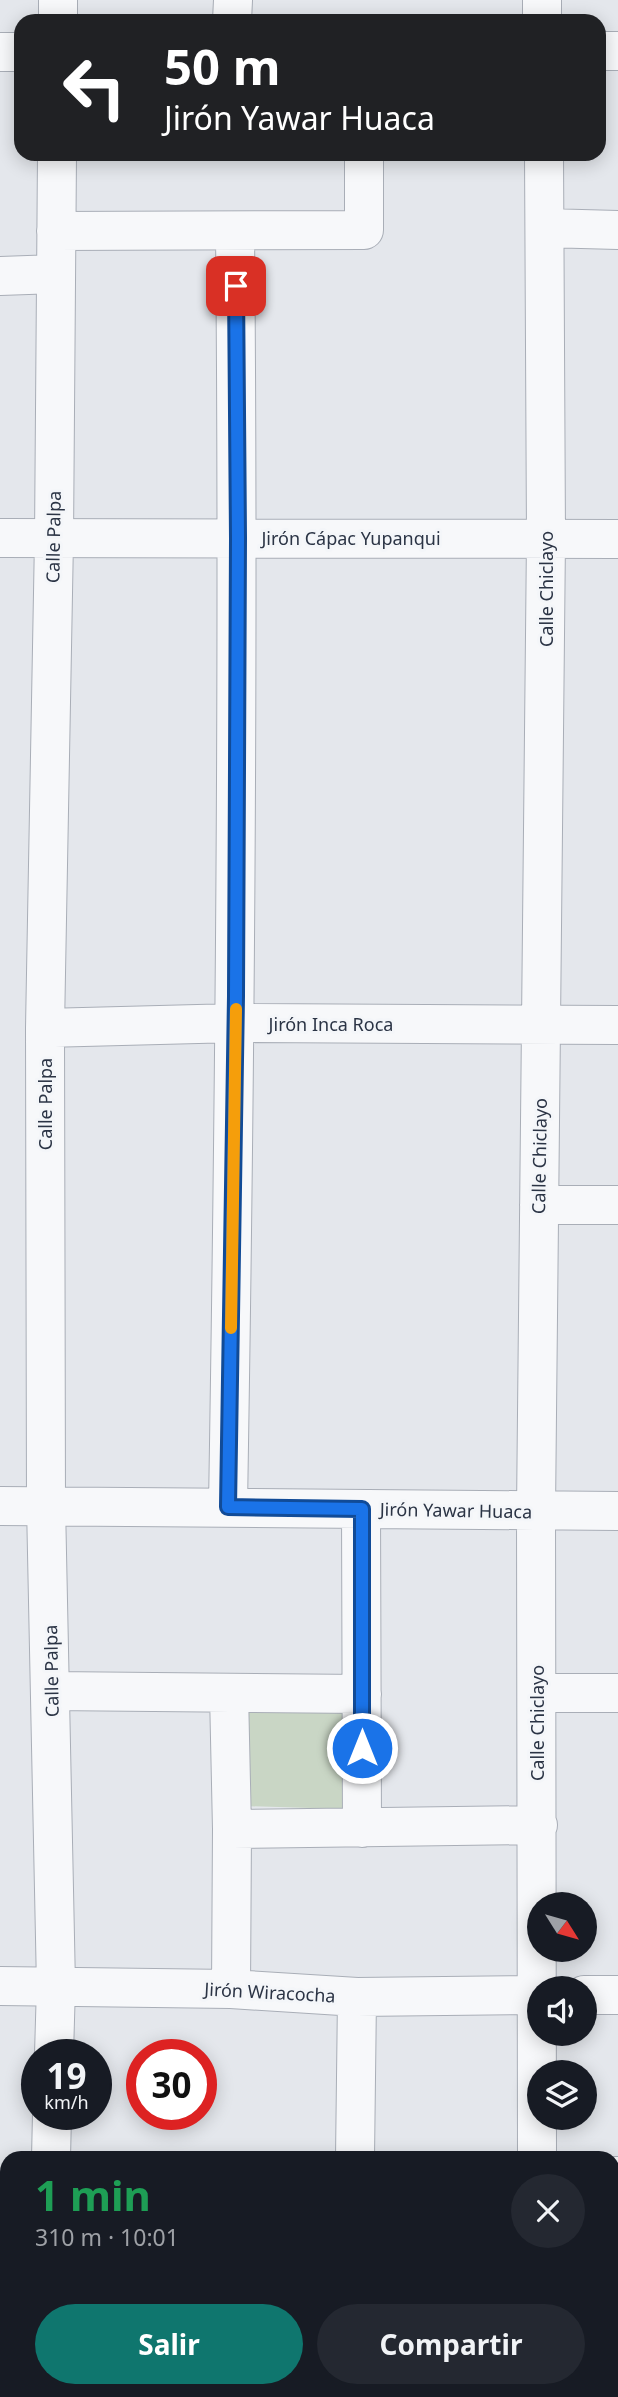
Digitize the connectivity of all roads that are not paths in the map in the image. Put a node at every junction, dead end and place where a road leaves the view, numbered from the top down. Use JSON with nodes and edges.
{"nodes":[{"id":1,"x":57,"y":161,"type":"edge"},
{"id":2,"x":364,"y":161,"type":"edge"},
{"id":3,"x":544,"y":161,"type":"edge"},
{"id":4,"x":545,"y":228,"type":"junction"},
{"id":5,"x":235,"y":230,"type":"junction"},
{"id":6,"x":618,"y":230,"type":"edge"},
{"id":7,"x":56,"y":231,"type":"junction"},
{"id":8,"x":55,"y":274,"type":"junction"},
{"id":9,"x":0,"y":276,"type":"edge"},
{"id":10,"x":0,"y":538,"type":"edge"},
{"id":11,"x":238,"y":538,"type":"junction"},
{"id":12,"x":546,"y":538,"type":"junction"},
{"id":13,"x":54,"y":539,"type":"junction"},
{"id":14,"x":618,"y":539,"type":"edge"},
{"id":15,"x":236,"y":1023,"type":"junction"},
{"id":16,"x":541,"y":1025,"type":"junction"},
{"id":17,"x":618,"y":1025,"type":"edge"},
{"id":18,"x":45,"y":1028,"type":"junction"},
{"id":19,"x":539,"y":1205,"type":"junction"},
{"id":20,"x":618,"y":1205,"type":"edge"},
{"id":21,"x":47,"y":1505,"type":"junction"},
{"id":22,"x":0,"y":1506,"type":"edge"},
{"id":23,"x":228,"y":1507,"type":"junction"},
{"id":24,"x":362,"y":1509,"type":"junction"},
{"id":25,"x":536,"y":1511,"type":"junction"},
{"id":26,"x":618,"y":1511,"type":"edge"},
{"id":27,"x":52,"y":1691,"type":"junction"},
{"id":28,"x":229,"y":1693,"type":"junction"},
{"id":29,"x":537,"y":1693,"type":"junction"},
{"id":30,"x":618,"y":1693,"type":"edge"},
{"id":31,"x":362,"y":1694,"type":"junction"},
{"id":32,"x":538,"y":1825,"type":"junction"},
{"id":33,"x":362,"y":1828,"type":"junction"},
{"id":34,"x":232,"y":1829,"type":"junction"},
{"id":35,"x":538,"y":1976,"type":"edge"},
{"id":36,"x":0,"y":1986,"type":"edge"},
{"id":37,"x":56,"y":1986,"type":"junction"},
{"id":38,"x":231,"y":1989,"type":"junction"},
{"id":39,"x":527,"y":1995,"type":"edge"},
{"id":40,"x":597,"y":1995,"type":"edge"},
{"id":41,"x":618,"y":1995,"type":"edge"},
{"id":42,"x":357,"y":1997,"type":"junction"},
{"id":43,"x":54,"y":2039,"type":"edge"},
{"id":44,"x":538,"y":2046,"type":"edge"},
{"id":45,"x":52,"y":2130,"type":"edge"},
{"id":46,"x":51,"y":2151,"type":"edge"},
{"id":47,"x":355,"y":2151,"type":"edge"},
{"id":48,"x":537,"y":2151,"type":"edge"}],
"edges":[{"from":1,"to":7,"type":"street","name":"Calle Palpa"},
{"from":2,"to":5,"type":"street"},
{"from":3,"to":4,"type":"street","name":"Calle Chiclayo"},
{"from":4,"to":6,"type":"street"},
{"from":4,"to":12,"type":"street","name":"Calle Chiclayo"},
{"from":5,"to":7,"type":"street"},
{"from":5,"to":11,"type":"street"},
{"from":7,"to":8,"type":"street","name":"Calle Palpa"},
{"from":8,"to":9,"type":"street"},
{"from":8,"to":13,"type":"street","name":"Calle Palpa"},
{"from":10,"to":13,"type":"street","name":"Jirón Cápac Yupanqui"},
{"from":11,"to":12,"type":"street","name":"Jirón Cápac Yupanqui"},
{"from":11,"to":13,"type":"street","name":"Jirón Cápac Yupanqui"},
{"from":11,"to":15,"type":"street"},
{"from":12,"to":14,"type":"street","name":"Jirón Cápac Yupanqui"},
{"from":12,"to":16,"type":"street","name":"Calle Chiclayo"},
{"from":13,"to":18,"type":"street","name":"Calle Palpa"},
{"from":15,"to":16,"type":"street","name":"Jirón Inca Roca"},
{"from":15,"to":18,"type":"street","name":"Jirón Inca Roca"},
{"from":15,"to":23,"type":"street"},
{"from":16,"to":17,"type":"street","name":"Jirón Inca Roca"},
{"from":16,"to":19,"type":"street","name":"Calle Chiclayo"},
{"from":18,"to":21,"type":"street","name":"Calle Palpa"},
{"from":19,"to":20,"type":"street"},
{"from":19,"to":25,"type":"street","name":"Calle Chiclayo"},
{"from":21,"to":22,"type":"street","name":"Jirón Yawar Huaca"},
{"from":21,"to":23,"type":"street","name":"Jirón Yawar Huaca"},
{"from":21,"to":27,"type":"street","name":"Calle Palpa"},
{"from":23,"to":24,"type":"street","name":"Jirón Yawar Huaca"},
{"from":24,"to":25,"type":"street","name":"Jirón Yawar Huaca"},
{"from":24,"to":31,"type":"street"},
{"from":25,"to":26,"type":"street","name":"Jirón Yawar Huaca"},
{"from":25,"to":29,"type":"street","name":"Calle Chiclayo"},
{"from":27,"to":28,"type":"street"},
{"from":27,"to":37,"type":"street","name":"Calle Palpa"},
{"from":28,"to":31,"type":"street"},
{"from":28,"to":34,"type":"street"},
{"from":29,"to":30,"type":"street"},
{"from":29,"to":32,"type":"street","name":"Calle Chiclayo"},
{"from":31,"to":33,"type":"street"},
{"from":32,"to":33,"type":"street"},
{"from":32,"to":35,"type":"street","name":"Calle Chiclayo"},
{"from":33,"to":34,"type":"street"},
{"from":34,"to":38,"type":"street"},
{"from":36,"to":37,"type":"street","name":"Jirón Wiracocha"},
{"from":37,"to":38,"type":"street","name":"Jirón Wiracocha"},
{"from":37,"to":43,"type":"street","name":"Calle Palpa"},
{"from":38,"to":42,"type":"street","name":"Jirón Wiracocha"},
{"from":39,"to":42,"type":"street","name":"Jirón Wiracocha"},
{"from":40,"to":41,"type":"street"},
{"from":42,"to":47,"type":"street"},
{"from":44,"to":48,"type":"street","name":"Calle Chiclayo"},
{"from":45,"to":46,"type":"street"}]}
